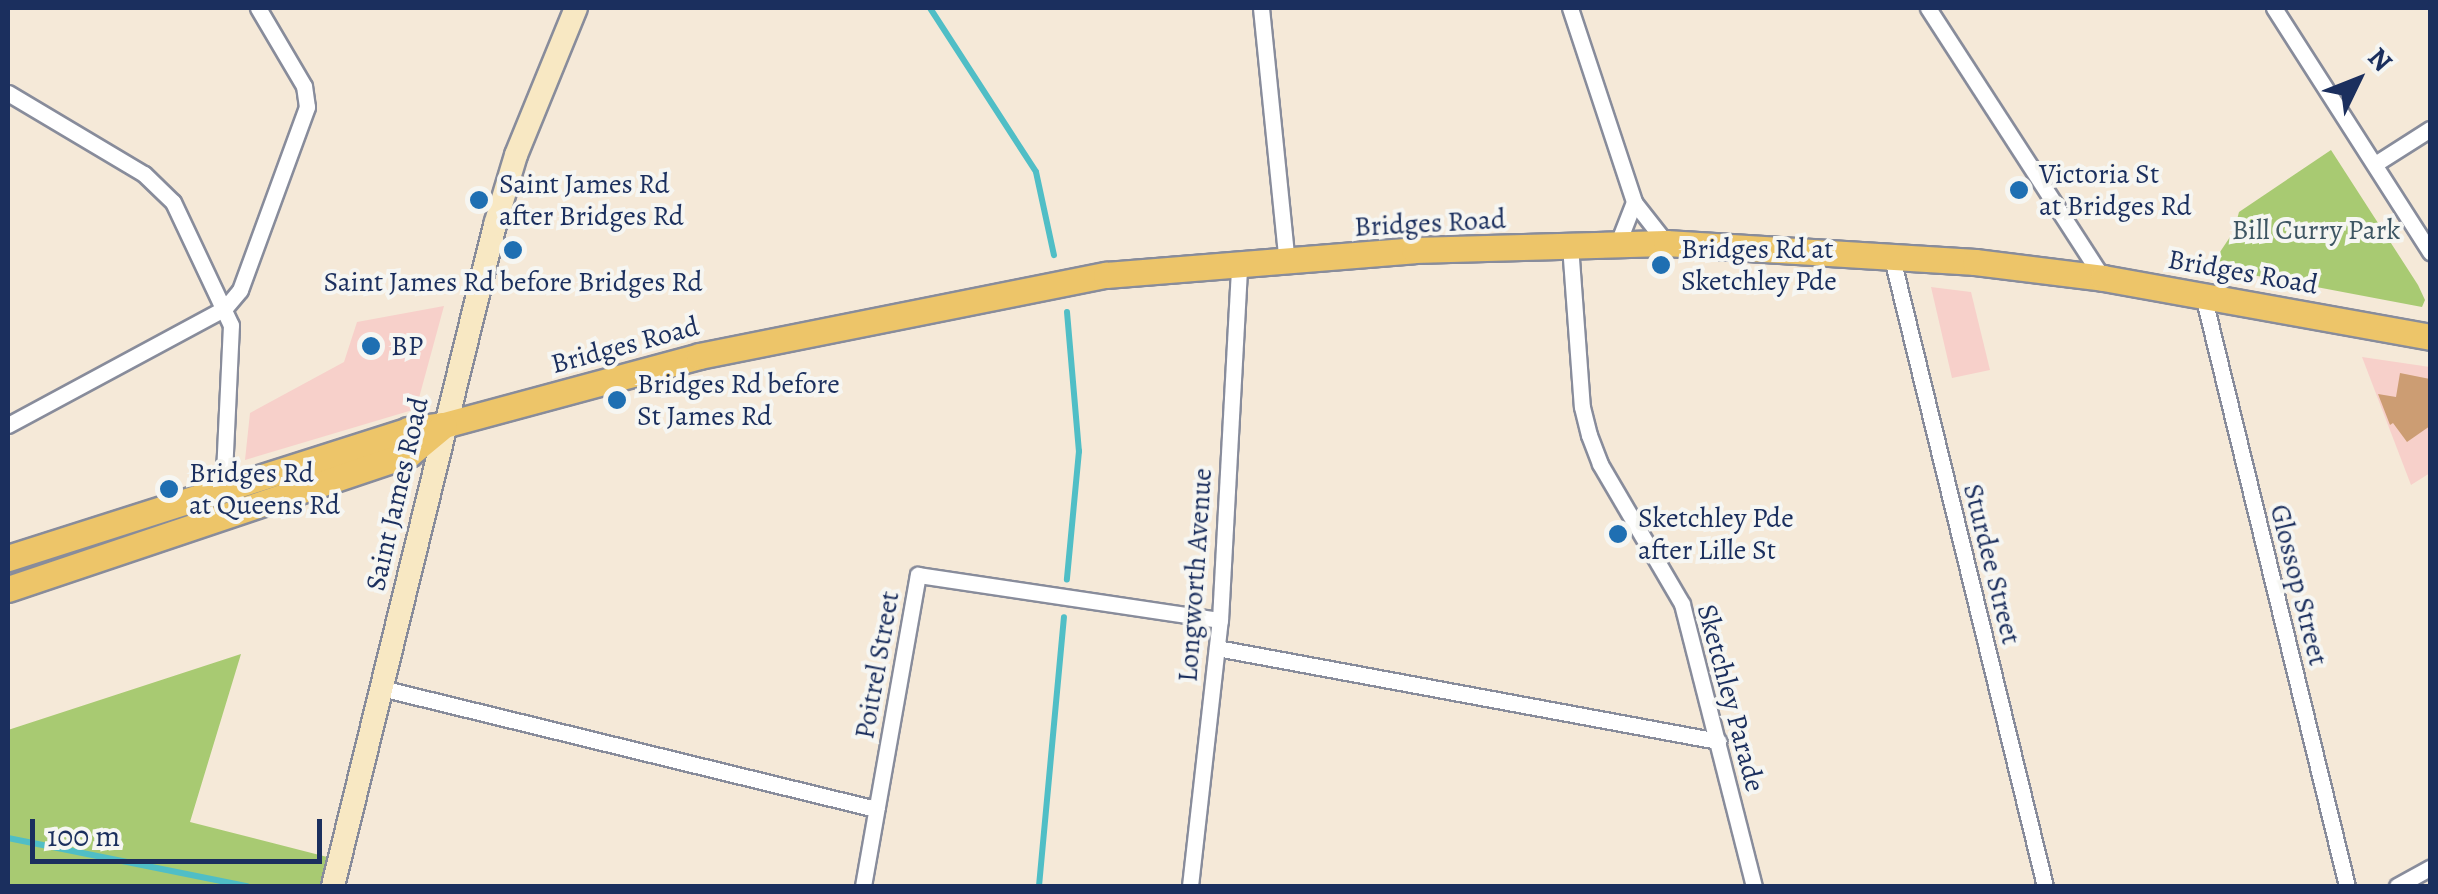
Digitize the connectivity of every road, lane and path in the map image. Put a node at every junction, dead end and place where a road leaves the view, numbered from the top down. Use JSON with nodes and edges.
{"nodes":[{"id":1,"x":258,"y":8,"type":"edge"},
{"id":2,"x":576,"y":8,"type":"edge"},
{"id":3,"x":1262,"y":8,"type":"edge"},
{"id":4,"x":1570,"y":8,"type":"edge"},
{"id":5,"x":1928,"y":8,"type":"edge"},
{"id":6,"x":2274,"y":8,"type":"edge"},
{"id":7,"x":8,"y":93,"type":"edge"},
{"id":8,"x":2430,"y":128,"type":"edge"},
{"id":9,"x":2375,"y":164,"type":"junction"},
{"id":10,"x":1634,"y":202,"type":"junction"},
{"id":11,"x":1618,"y":243,"type":"junction"},
{"id":12,"x":1666,"y":243,"type":"junction"},
{"id":13,"x":1570,"y":246,"type":"junction"},
{"id":14,"x":2430,"y":252,"type":"edge"},
{"id":15,"x":1891,"y":254,"type":"junction"},
{"id":16,"x":1287,"y":263,"type":"junction"},
{"id":17,"x":1240,"y":266,"type":"junction"},
{"id":18,"x":2104,"y":278,"type":"junction"},
{"id":19,"x":2203,"y":295,"type":"junction"},
{"id":20,"x":226,"y":308,"type":"junction"},
{"id":21,"x":2430,"y":337,"type":"edge"},
{"id":22,"x":8,"y":425,"type":"edge"},
{"id":23,"x":444,"y":425,"type":"junction"},
{"id":24,"x":223,"y":488,"type":"junction"},
{"id":25,"x":224,"y":519,"type":"junction"},
{"id":26,"x":8,"y":558,"type":"edge"},
{"id":27,"x":8,"y":589,"type":"edge"},
{"id":28,"x":1220,"y":620,"type":"junction"},
{"id":29,"x":1217,"y":648,"type":"junction"},
{"id":30,"x":380,"y":688,"type":"junction"},
{"id":31,"x":1718,"y":741,"type":"junction"},
{"id":32,"x":876,"y":809,"type":"junction"},
{"id":33,"x":2430,"y":868,"type":"edge"},
{"id":34,"x":334,"y":886,"type":"edge"},
{"id":35,"x":863,"y":886,"type":"edge"},
{"id":36,"x":1190,"y":886,"type":"edge"},
{"id":37,"x":1754,"y":886,"type":"edge"},
{"id":38,"x":2045,"y":886,"type":"edge"},
{"id":39,"x":2347,"y":886,"type":"edge"},
{"id":40,"x":2398,"y":886,"type":"edge"}],
"edges":[{"from":1,"to":20,"type":"street"},
{"from":2,"to":23,"type":"main road","name":"Saint James Road"},
{"from":3,"to":16,"type":"street"},
{"from":4,"to":10,"type":"street"},
{"from":5,"to":18,"type":"street"},
{"from":6,"to":9,"type":"street"},
{"from":7,"to":20,"type":"street"},
{"from":8,"to":9,"type":"street"},
{"from":9,"to":14,"type":"street"},
{"from":10,"to":11,"type":"street"},
{"from":10,"to":12,"type":"street"},
{"from":11,"to":12,"type":"main road","name":"Bridges Road"},
{"from":11,"to":13,"type":"main road","name":"Bridges Road"},
{"from":12,"to":15,"type":"main road","name":"Bridges Road"},
{"from":13,"to":16,"type":"main road","name":"Bridges Road"},
{"from":13,"to":31,"type":"street","name":"Sketchley Parade"},
{"from":15,"to":18,"type":"main road","name":"Bridges Road"},
{"from":15,"to":38,"type":"street","name":"Sturdee Street"},
{"from":16,"to":17,"type":"main road","name":"Bridges Road"},
{"from":17,"to":23,"type":"main road","name":"Bridges Road"},
{"from":17,"to":28,"type":"street","name":"Longworth Avenue"},
{"from":18,"to":19,"type":"main road","name":"Bridges Road"},
{"from":19,"to":21,"type":"main road","name":"Bridges Road"},
{"from":19,"to":39,"type":"street","name":"Glossop Street"},
{"from":20,"to":22,"type":"street"},
{"from":20,"to":24,"type":"street"},
{"from":23,"to":24,"type":"main road","name":"Bridges Road"},
{"from":23,"to":25,"type":"main road","name":"Bridges Road"},
{"from":23,"to":30,"type":"main road","name":"Saint James Road"},
{"from":24,"to":25,"type":"street"},
{"from":24,"to":26,"type":"main road","name":"Bridges Road"},
{"from":25,"to":27,"type":"main road","name":"Bridges Road"},
{"from":28,"to":29,"type":"street","name":"Longworth Avenue"},
{"from":28,"to":32,"type":"street","name":"Poitrel Street"},
{"from":29,"to":31,"type":"street"},
{"from":29,"to":36,"type":"street","name":"Longworth Avenue"},
{"from":30,"to":32,"type":"street"},
{"from":30,"to":34,"type":"main road","name":"Saint James Road"},
{"from":31,"to":37,"type":"street","name":"Sketchley Parade"},
{"from":32,"to":35,"type":"street","name":"Poitrel Street"},
{"from":33,"to":40,"type":"street"}]}
